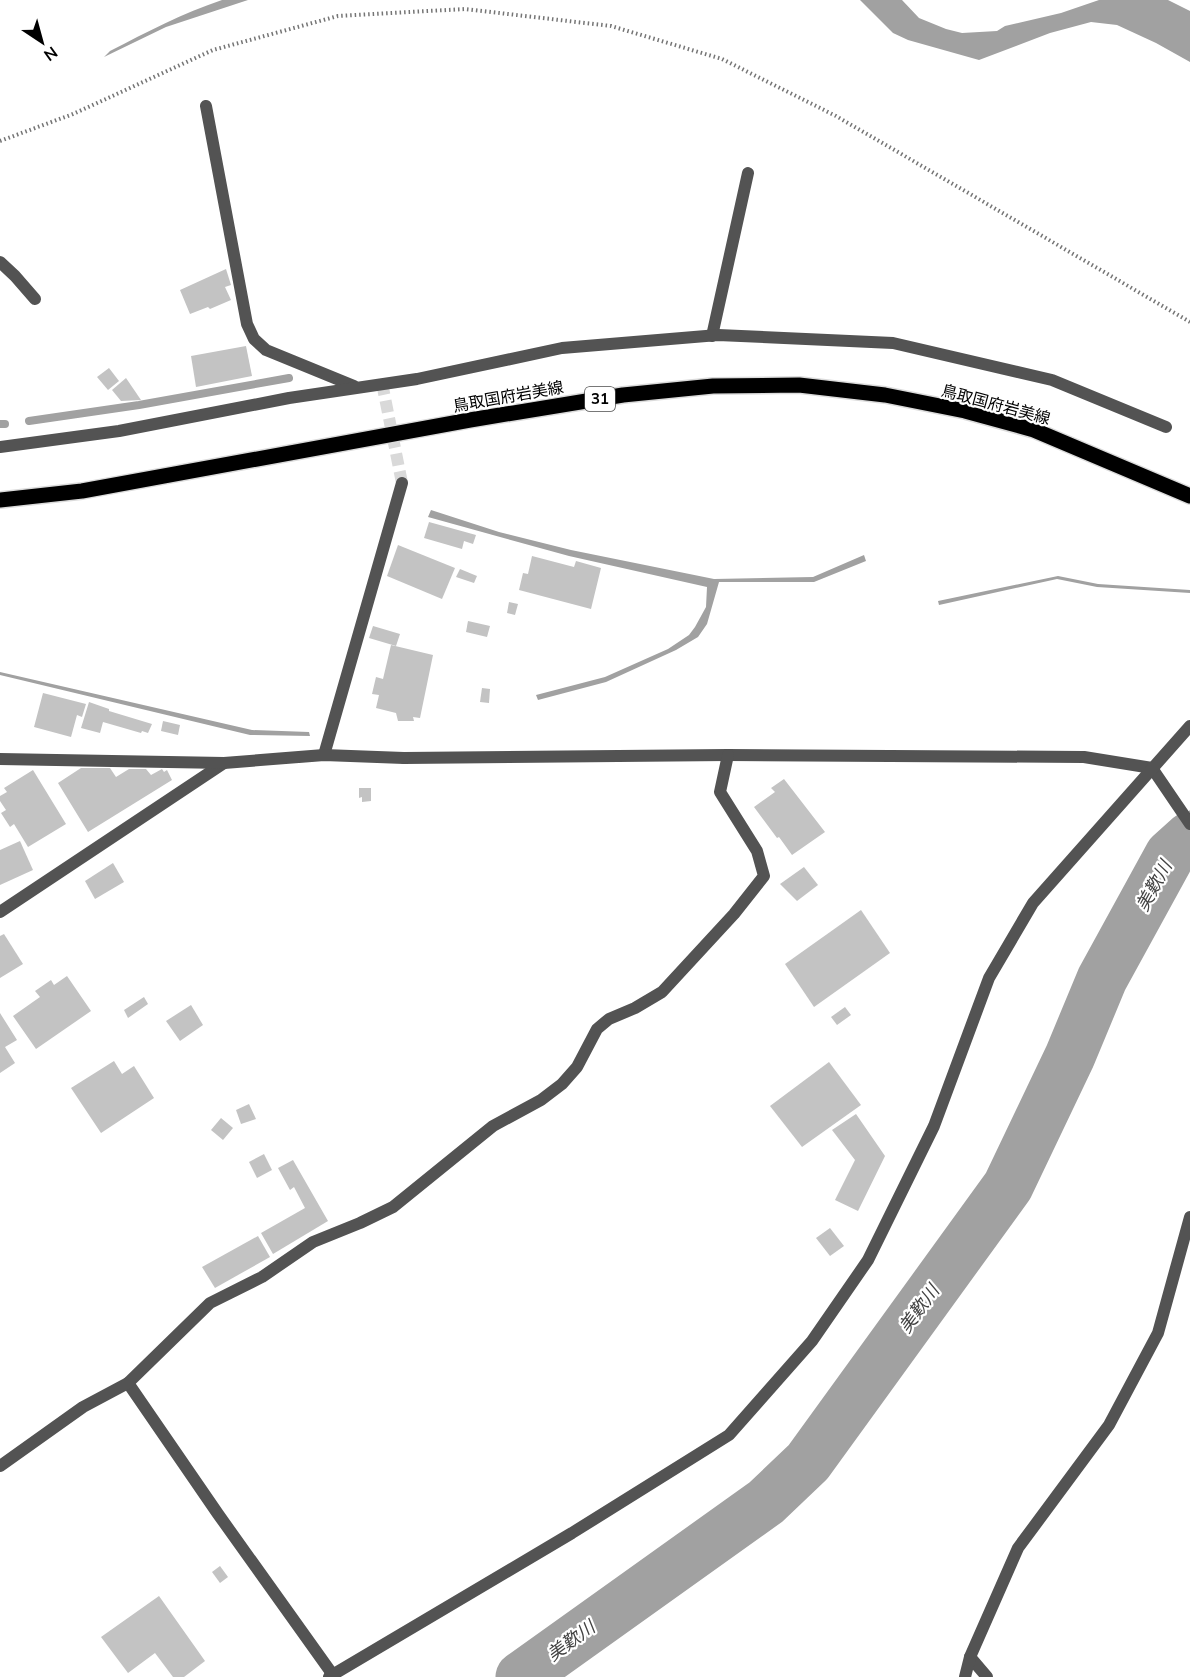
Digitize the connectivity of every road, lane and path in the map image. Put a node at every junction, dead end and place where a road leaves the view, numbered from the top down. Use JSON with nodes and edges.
{"nodes":[{"id":1,"x":206,"y":106,"type":"dead end"},
{"id":2,"x":0,"y":141,"type":"edge"},
{"id":3,"x":748,"y":173,"type":"dead end"},
{"id":4,"x":0,"y":262,"type":"edge"},
{"id":5,"x":35,"y":299,"type":"dead end"},
{"id":6,"x":1190,"y":322,"type":"edge"},
{"id":7,"x":712,"y":336,"type":"junction"},
{"id":8,"x":355,"y":387,"type":"junction"},
{"id":9,"x":1166,"y":427,"type":"dead end"},
{"id":10,"x":0,"y":447,"type":"edge"},
{"id":11,"x":402,"y":483,"type":"tunnel mouth"},
{"id":12,"x":1190,"y":496,"type":"edge"},
{"id":13,"x":0,"y":500,"type":"edge"},
{"id":14,"x":1190,"y":726,"type":"edge"},
{"id":15,"x":324,"y":755,"type":"junction"},
{"id":16,"x":728,"y":755,"type":"junction"},
{"id":17,"x":0,"y":759,"type":"edge"},
{"id":18,"x":224,"y":763,"type":"junction"},
{"id":19,"x":1152,"y":768,"type":"junction"},
{"id":20,"x":1190,"y":824,"type":"edge"},
{"id":21,"x":0,"y":912,"type":"edge"},
{"id":22,"x":1190,"y":1217,"type":"edge"},
{"id":23,"x":128,"y":1383,"type":"junction"},
{"id":24,"x":0,"y":1466,"type":"edge"},
{"id":25,"x":970,"y":1657,"type":"junction"},
{"id":26,"x":331,"y":1676,"type":"edge"},
{"id":27,"x":965,"y":1677,"type":"edge"},
{"id":28,"x":987,"y":1677,"type":"edge"}],
"edges":[{"from":1,"to":8,"type":"street"},
{"from":2,"to":6,"type":"path"},
{"from":3,"to":7,"type":"street"},
{"from":4,"to":5,"type":"street"},
{"from":7,"to":8,"type":"street"},
{"from":7,"to":9,"type":"street"},
{"from":8,"to":10,"type":"street"},
{"from":11,"to":15,"type":"street"},
{"from":12,"to":13,"type":"main road","name":"鳥取国府岩美線","number":"31"},
{"from":14,"to":19,"type":"street"},
{"from":15,"to":16,"type":"street"},
{"from":15,"to":18,"type":"street"},
{"from":16,"to":19,"type":"street"},
{"from":16,"to":23,"type":"street"},
{"from":17,"to":18,"type":"street"},
{"from":18,"to":21,"type":"street"},
{"from":19,"to":20,"type":"street"},
{"from":19,"to":26,"type":"street"},
{"from":22,"to":25,"type":"street"},
{"from":23,"to":24,"type":"street"},
{"from":23,"to":26,"type":"street"},
{"from":25,"to":27,"type":"street"},
{"from":25,"to":28,"type":"street"}]}
